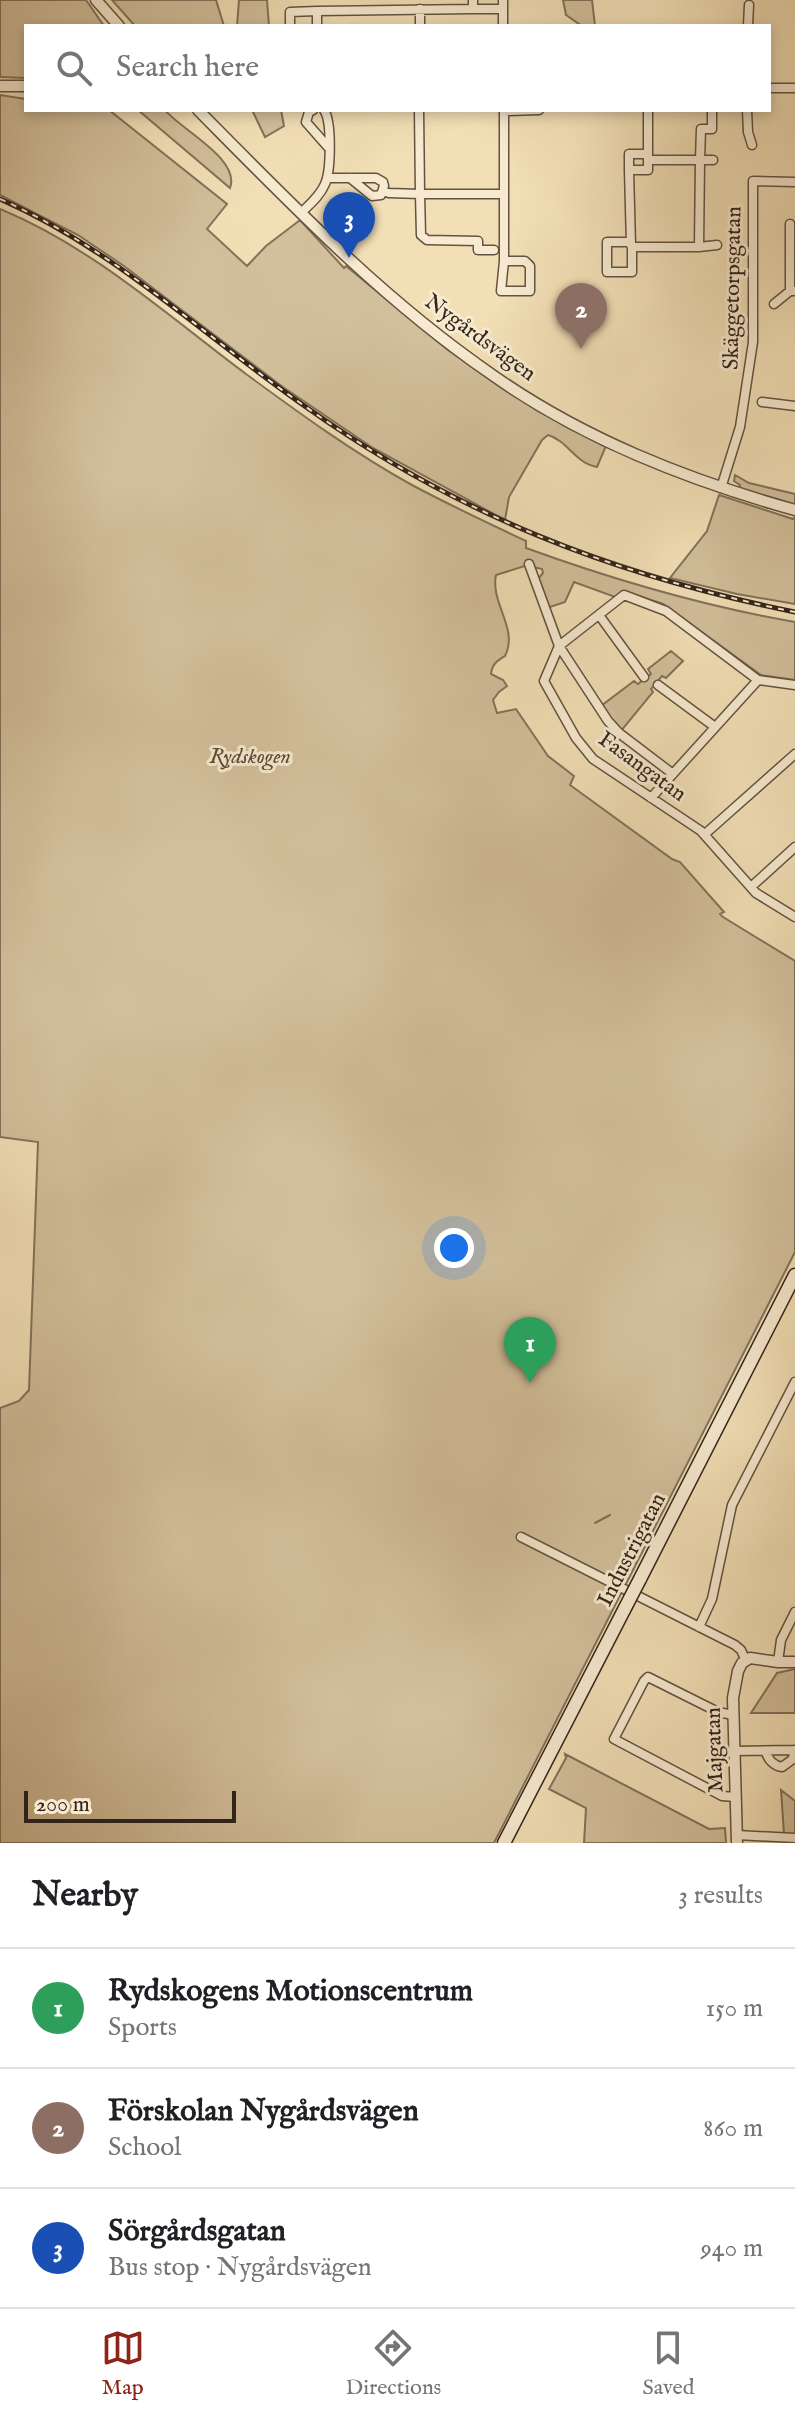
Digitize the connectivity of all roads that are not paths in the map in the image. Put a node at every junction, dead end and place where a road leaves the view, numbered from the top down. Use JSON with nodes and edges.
{"nodes":[{"id":1,"x":94,"y":0,"type":"edge"},
{"id":2,"x":294,"y":0,"type":"edge"},
{"id":3,"x":473,"y":4,"type":"edge"},
{"id":4,"x":503,"y":4,"type":"edge"},
{"id":5,"x":394,"y":5,"type":"edge"},
{"id":6,"x":749,"y":5,"type":"dead end"},
{"id":7,"x":420,"y":9,"type":"junction"},
{"id":8,"x":294,"y":11,"type":"junction"},
{"id":9,"x":317,"y":11,"type":"junction"},
{"id":10,"x":111,"y":24,"type":"edge"},
{"id":11,"x":117,"y":24,"type":"edge"},
{"id":12,"x":290,"y":24,"type":"edge"},
{"id":13,"x":317,"y":24,"type":"edge"},
{"id":14,"x":420,"y":24,"type":"edge"},
{"id":15,"x":748,"y":24,"type":"edge"},
{"id":16,"x":0,"y":86,"type":"edge"},
{"id":17,"x":24,"y":86,"type":"edge"},
{"id":18,"x":771,"y":88,"type":"edge"},
{"id":19,"x":795,"y":88,"type":"edge"},
{"id":20,"x":200,"y":112,"type":"edge"},
{"id":21,"x":309,"y":112,"type":"edge"},
{"id":22,"x":325,"y":112,"type":"edge"},
{"id":23,"x":419,"y":112,"type":"edge"},
{"id":24,"x":504,"y":112,"type":"edge"},
{"id":25,"x":648,"y":112,"type":"edge"},
{"id":26,"x":712,"y":112,"type":"edge"},
{"id":27,"x":747,"y":112,"type":"edge"},
{"id":28,"x":752,"y":145,"type":"dead end"},
{"id":29,"x":328,"y":147,"type":"junction"},
{"id":30,"x":648,"y":157,"type":"junction"},
{"id":31,"x":700,"y":160,"type":"junction"},
{"id":32,"x":713,"y":160,"type":"dead end"},
{"id":33,"x":629,"y":170,"type":"junction"},
{"id":34,"x":327,"y":178,"type":"junction"},
{"id":35,"x":350,"y":178,"type":"junction"},
{"id":36,"x":795,"y":182,"type":"edge"},
{"id":37,"x":383,"y":191,"type":"junction"},
{"id":38,"x":420,"y":194,"type":"junction"},
{"id":39,"x":504,"y":194,"type":"junction"},
{"id":40,"x":301,"y":213,"type":"junction"},
{"id":41,"x":790,"y":224,"type":"dead end"},
{"id":42,"x":631,"y":245,"type":"junction"},
{"id":43,"x":717,"y":245,"type":"dead end"},
{"id":44,"x":699,"y":247,"type":"junction"},
{"id":45,"x":494,"y":250,"type":"dead end"},
{"id":46,"x":504,"y":261,"type":"junction"},
{"id":47,"x":792,"y":291,"type":"edge"},
{"id":48,"x":774,"y":304,"type":"dead end"},
{"id":49,"x":762,"y":402,"type":"dead end"},
{"id":50,"x":795,"y":406,"type":"edge"},
{"id":51,"x":721,"y":488,"type":"junction"},
{"id":52,"x":795,"y":510,"type":"edge"},
{"id":53,"x":529,"y":564,"type":"dead end"},
{"id":54,"x":599,"y":615,"type":"junction"},
{"id":55,"x":559,"y":646,"type":"junction"},
{"id":56,"x":644,"y":677,"type":"dead end"},
{"id":57,"x":758,"y":680,"type":"junction"},
{"id":58,"x":658,"y":685,"type":"dead end"},
{"id":59,"x":795,"y":685,"type":"edge"},
{"id":60,"x":715,"y":727,"type":"junction"},
{"id":61,"x":795,"y":754,"type":"edge"},
{"id":62,"x":673,"y":774,"type":"junction"},
{"id":63,"x":651,"y":798,"type":"junction"},
{"id":64,"x":705,"y":834,"type":"junction"},
{"id":65,"x":795,"y":847,"type":"edge"},
{"id":66,"x":751,"y":887,"type":"junction"},
{"id":67,"x":795,"y":917,"type":"edge"},
{"id":68,"x":795,"y":1275,"type":"edge"},
{"id":69,"x":795,"y":1382,"type":"edge"},
{"id":70,"x":521,"y":1537,"type":"dead end"},
{"id":71,"x":795,"y":1612,"type":"edge"},
{"id":72,"x":699,"y":1627,"type":"junction"},
{"id":73,"x":745,"y":1659,"type":"junction"},
{"id":74,"x":778,"y":1662,"type":"junction"},
{"id":75,"x":795,"y":1662,"type":"edge"},
{"id":76,"x":733,"y":1715,"type":"junction"},
{"id":77,"x":795,"y":1750,"type":"edge"},
{"id":78,"x":735,"y":1751,"type":"junction"},
{"id":79,"x":766,"y":1751,"type":"junction"},
{"id":80,"x":736,"y":1797,"type":"junction"},
{"id":81,"x":795,"y":1838,"type":"edge"},
{"id":82,"x":737,"y":1839,"type":"edge"},
{"id":83,"x":504,"y":1843,"type":"edge"}],
"edges":[{"from":1,"to":10,"type":"street"},
{"from":1,"to":11,"type":"street"},
{"from":2,"to":8,"type":"street"},
{"from":3,"to":4,"type":"street"},
{"from":3,"to":7,"type":"street"},
{"from":5,"to":7,"type":"street"},
{"from":5,"to":9,"type":"street"},
{"from":6,"to":15,"type":"street"},
{"from":7,"to":14,"type":"street"},
{"from":8,"to":9,"type":"street"},
{"from":8,"to":12,"type":"street"},
{"from":9,"to":13,"type":"street"},
{"from":16,"to":17,"type":"street"},
{"from":18,"to":19,"type":"street"},
{"from":20,"to":40,"type":"street","name":"Nygårdsvägen"},
{"from":21,"to":29,"type":"street"},
{"from":22,"to":29,"type":"street"},
{"from":23,"to":38,"type":"street"},
{"from":24,"to":39,"type":"street"},
{"from":25,"to":30,"type":"street"},
{"from":26,"to":31,"type":"street"},
{"from":27,"to":28,"type":"street"},
{"from":29,"to":34,"type":"street"},
{"from":30,"to":31,"type":"street"},
{"from":30,"to":33,"type":"street"},
{"from":30,"to":33,"type":"street"},
{"from":31,"to":32,"type":"street"},
{"from":31,"to":44,"type":"street"},
{"from":33,"to":42,"type":"street"},
{"from":34,"to":35,"type":"street"},
{"from":34,"to":40,"type":"street"},
{"from":35,"to":37,"type":"street"},
{"from":35,"to":37,"type":"street"},
{"from":36,"to":51,"type":"street","name":"Skäggetorpsgatan"},
{"from":37,"to":38,"type":"street"},
{"from":38,"to":39,"type":"street"},
{"from":38,"to":45,"type":"street"},
{"from":39,"to":46,"type":"street"},
{"from":40,"to":51,"type":"street","name":"Nygårdsvägen"},
{"from":41,"to":47,"type":"street"},
{"from":42,"to":42,"type":"street"},
{"from":42,"to":44,"type":"street"},
{"from":43,"to":44,"type":"street"},
{"from":46,"to":46,"type":"street"},
{"from":47,"to":48,"type":"street"},
{"from":49,"to":50,"type":"street"},
{"from":51,"to":52,"type":"street","name":"Nygårdsvägen"},
{"from":53,"to":55,"type":"street"},
{"from":54,"to":55,"type":"street"},
{"from":54,"to":56,"type":"street"},
{"from":54,"to":57,"type":"street"},
{"from":55,"to":62,"type":"street"},
{"from":55,"to":63,"type":"street","name":"Fasangatan"},
{"from":57,"to":59,"type":"street"},
{"from":57,"to":60,"type":"street"},
{"from":58,"to":60,"type":"street"},
{"from":60,"to":62,"type":"street"},
{"from":61,"to":64,"type":"street"},
{"from":62,"to":63,"type":"street"},
{"from":63,"to":64,"type":"street","name":"Fasangatan"},
{"from":64,"to":66,"type":"street","name":"Fasangatan"},
{"from":65,"to":66,"type":"street"},
{"from":66,"to":67,"type":"street","name":"Fasangatan"},
{"from":68,"to":83,"type":"main road","name":"Industrigatan","bridge":true},
{"from":69,"to":72,"type":"street"},
{"from":70,"to":72,"type":"street"},
{"from":71,"to":74,"type":"street"},
{"from":72,"to":73,"type":"street"},
{"from":73,"to":74,"type":"street"},
{"from":73,"to":76,"type":"street","name":"Majgatan"},
{"from":74,"to":75,"type":"street"},
{"from":76,"to":78,"type":"street","name":"Majgatan"},
{"from":76,"to":80,"type":"street"},
{"from":77,"to":79,"type":"street"},
{"from":77,"to":79,"type":"street"},
{"from":78,"to":79,"type":"street"},
{"from":78,"to":80,"type":"street","name":"Majgatan"},
{"from":80,"to":82,"type":"street","name":"Majgatan"},
{"from":81,"to":82,"type":"street"}]}
